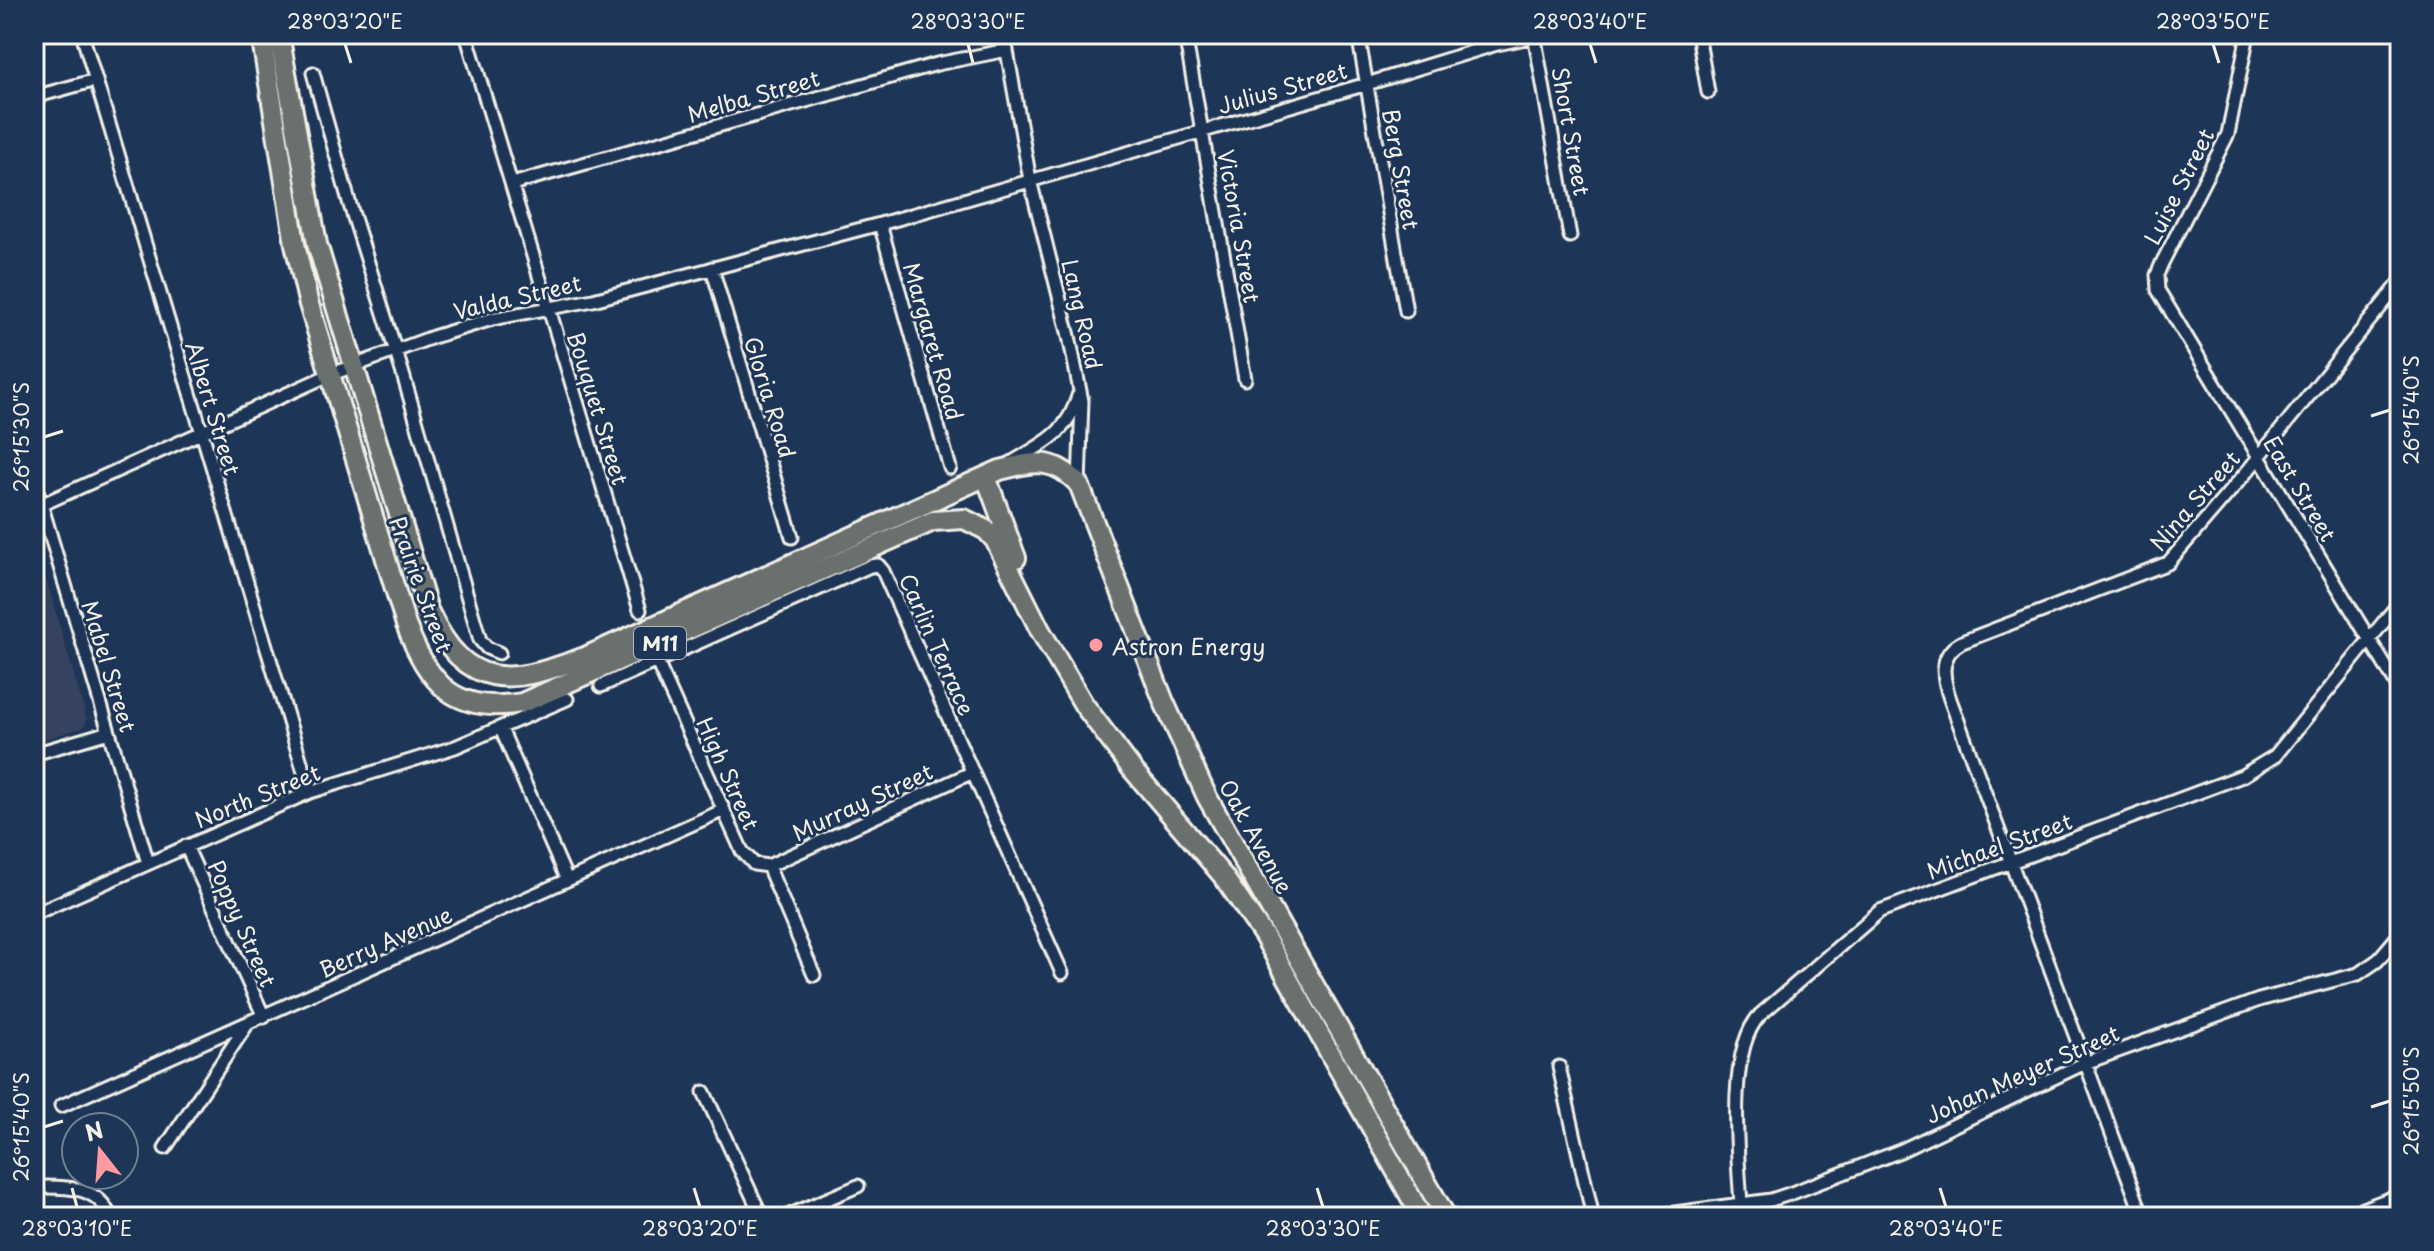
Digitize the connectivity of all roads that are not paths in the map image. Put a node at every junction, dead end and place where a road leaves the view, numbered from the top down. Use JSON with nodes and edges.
{"nodes":[{"id":1,"x":82,"y":34,"type":"edge"},
{"id":2,"x":261,"y":34,"type":"edge"},
{"id":3,"x":279,"y":34,"type":"edge"},
{"id":4,"x":466,"y":34,"type":"edge"},
{"id":5,"x":1004,"y":34,"type":"edge"},
{"id":6,"x":1185,"y":34,"type":"edge"},
{"id":7,"x":1358,"y":34,"type":"edge"},
{"id":8,"x":1698,"y":34,"type":"edge"},
{"id":9,"x":2248,"y":34,"type":"edge"},
{"id":10,"x":1538,"y":35,"type":"edge"},
{"id":11,"x":1007,"y":50,"type":"junction"},
{"id":12,"x":313,"y":73,"type":"dead end"},
{"id":13,"x":96,"y":80,"type":"junction"},
{"id":14,"x":1367,"y":84,"type":"junction"},
{"id":15,"x":1708,"y":92,"type":"dead end"},
{"id":16,"x":34,"y":97,"type":"edge"},
{"id":17,"x":1203,"y":130,"type":"junction"},
{"id":18,"x":1030,"y":180,"type":"junction"},
{"id":19,"x":512,"y":184,"type":"junction"},
{"id":20,"x":880,"y":224,"type":"junction"},
{"id":21,"x":1570,"y":236,"type":"dead end"},
{"id":22,"x":712,"y":268,"type":"junction"},
{"id":23,"x":2400,"y":283,"type":"edge"},
{"id":24,"x":2166,"y":307,"type":"joint"},
{"id":25,"x":548,"y":308,"type":"junction"},
{"id":26,"x":1406,"y":311,"type":"dead end"},
{"id":27,"x":394,"y":350,"type":"junction"},
{"id":28,"x":354,"y":366,"type":"junction"},
{"id":29,"x":329,"y":375,"type":"junction"},
{"id":30,"x":1245,"y":379,"type":"dead end"},
{"id":31,"x":1080,"y":390,"type":"junction"},
{"id":32,"x":201,"y":434,"type":"junction"},
{"id":33,"x":2258,"y":456,"type":"junction"},
{"id":34,"x":1057,"y":465,"type":"joint"},
{"id":35,"x":950,"y":468,"type":"dead end"},
{"id":36,"x":993,"y":473,"type":"junction"},
{"id":37,"x":34,"y":480,"type":"edge"},
{"id":38,"x":1079,"y":484,"type":"junction"},
{"id":39,"x":38,"y":507,"type":"edge"},
{"id":40,"x":792,"y":537,"type":"dead end"},
{"id":41,"x":1022,"y":592,"type":"junction"},
{"id":42,"x":2400,"y":602,"type":"edge"},
{"id":43,"x":640,"y":610,"type":"dead end"},
{"id":44,"x":2369,"y":639,"type":"junction"},
{"id":45,"x":499,"y":653,"type":"dead end"},
{"id":46,"x":657,"y":662,"type":"junction"},
{"id":47,"x":601,"y":686,"type":"dead end"},
{"id":48,"x":2400,"y":690,"type":"edge"},
{"id":49,"x":567,"y":699,"type":"dead end"},
{"id":50,"x":501,"y":729,"type":"junction"},
{"id":51,"x":109,"y":732,"type":"junction"},
{"id":52,"x":34,"y":754,"type":"edge"},
{"id":53,"x":973,"y":772,"type":"junction"},
{"id":54,"x":310,"y":792,"type":"junction"},
{"id":55,"x":724,"y":810,"type":"junction"},
{"id":56,"x":186,"y":846,"type":"junction"},
{"id":57,"x":2010,"y":862,"type":"junction"},
{"id":58,"x":148,"y":863,"type":"junction"},
{"id":59,"x":768,"y":866,"type":"junction"},
{"id":60,"x":567,"y":880,"type":"junction"},
{"id":61,"x":34,"y":914,"type":"edge"},
{"id":62,"x":2400,"y":934,"type":"edge"},
{"id":63,"x":1062,"y":973,"type":"dead end"},
{"id":64,"x":814,"y":975,"type":"dead end"},
{"id":65,"x":264,"y":1017,"type":"junction"},
{"id":66,"x":247,"y":1026,"type":"junction"},
{"id":67,"x":2085,"y":1063,"type":"junction"},
{"id":68,"x":1559,"y":1067,"type":"dead end"},
{"id":69,"x":704,"y":1092,"type":"dead end"},
{"id":70,"x":61,"y":1106,"type":"dead end"},
{"id":71,"x":165,"y":1148,"type":"dead end"},
{"id":72,"x":858,"y":1186,"type":"dead end"},
{"id":73,"x":34,"y":1187,"type":"edge"},
{"id":74,"x":2400,"y":1195,"type":"edge"},
{"id":75,"x":1741,"y":1204,"type":"junction"},
{"id":76,"x":110,"y":1217,"type":"edge"},
{"id":77,"x":762,"y":1217,"type":"edge"},
{"id":78,"x":785,"y":1217,"type":"edge"},
{"id":79,"x":1422,"y":1217,"type":"edge"},
{"id":80,"x":1446,"y":1217,"type":"edge"},
{"id":81,"x":1593,"y":1217,"type":"edge"},
{"id":82,"x":1645,"y":1217,"type":"edge"},
{"id":83,"x":2143,"y":1217,"type":"edge"},
{"id":84,"x":2341,"y":1217,"type":"edge"}],
"edges":[{"from":1,"to":13,"type":"street","name":"Albert Street"},
{"from":2,"to":29,"type":"main road","name":"Prairie Street","number":"M11"},
{"from":3,"to":28,"type":"main road","name":"Prairie Street","number":"M11"},
{"from":4,"to":19,"type":"street","name":"Bouquet Street"},
{"from":5,"to":11,"type":"street","name":"Lang Road"},
{"from":6,"to":17,"type":"street","name":"Victoria Street"},
{"from":7,"to":14,"type":"street","name":"Berg Street"},
{"from":8,"to":15,"type":"street"},
{"from":9,"to":24,"type":"street","name":"Luise Street"},
{"from":10,"to":14,"type":"street","name":"Julius Street"},
{"from":10,"to":21,"type":"street","name":"Short Street"},
{"from":11,"to":18,"type":"street","name":"Lang Road"},
{"from":11,"to":19,"type":"street","name":"Melba Street"},
{"from":12,"to":27,"type":"street"},
{"from":13,"to":16,"type":"street"},
{"from":13,"to":32,"type":"street","name":"Albert Street"},
{"from":14,"to":17,"type":"street","name":"Julius Street"},
{"from":14,"to":26,"type":"street","name":"Berg Street"},
{"from":17,"to":18,"type":"street","name":"Julius Street"},
{"from":17,"to":30,"type":"street","name":"Victoria Street"},
{"from":18,"to":20,"type":"street","name":"Valda Street"},
{"from":18,"to":31,"type":"street","name":"Lang Road"},
{"from":19,"to":25,"type":"street","name":"Bouquet Street"},
{"from":20,"to":22,"type":"street","name":"Valda Street"},
{"from":20,"to":35,"type":"street","name":"Margaret Road"},
{"from":22,"to":25,"type":"street","name":"Valda Street"},
{"from":22,"to":40,"type":"street","name":"Gloria Road"},
{"from":23,"to":33,"type":"street","name":"Nina Street"},
{"from":24,"to":33,"type":"street","name":"East Street"},
{"from":25,"to":27,"type":"street","name":"Valda Street"},
{"from":25,"to":43,"type":"street","name":"Bouquet Street"},
{"from":27,"to":28,"type":"street","name":"Valda Street"},
{"from":27,"to":45,"type":"street"},
{"from":28,"to":29,"type":"street","name":"Valda Street"},
{"from":28,"to":36,"type":"main road","name":"Prairie Street","number":"M11"},
{"from":29,"to":32,"type":"street","name":"Valda Street"},
{"from":29,"to":41,"type":"main road","name":"Prairie Street","number":"M11"},
{"from":31,"to":36,"type":"street","name":"Lang Road"},
{"from":31,"to":38,"type":"street"},
{"from":32,"to":39,"type":"street","name":"Valda Street"},
{"from":32,"to":54,"type":"street","name":"Albert Street"},
{"from":33,"to":44,"type":"street","name":"East Street"},
{"from":33,"to":57,"type":"street","name":"Nina Street"},
{"from":34,"to":36,"type":"main road","name":"Prairie Street","number":"M11"},
{"from":34,"to":38,"type":"main road","name":"Oak Avenue","number":"M11"},
{"from":36,"to":41,"type":"main road"},
{"from":37,"to":39,"type":"street","name":"Mabel Street"},
{"from":38,"to":80,"type":"main road","name":"Oak Avenue","number":"M11"},
{"from":39,"to":51,"type":"street","name":"Mabel Street"},
{"from":41,"to":79,"type":"main road","name":"Oak Avenue","number":"M11"},
{"from":42,"to":44,"type":"street","name":"Michael Street"},
{"from":44,"to":48,"type":"street","name":"East Street"},
{"from":44,"to":57,"type":"street","name":"Michael Street"},
{"from":46,"to":47,"type":"street","name":"Carlin Terrace"},
{"from":46,"to":53,"type":"street","name":"Carlin Terrace"},
{"from":46,"to":55,"type":"street","name":"High Street"},
{"from":49,"to":50,"type":"street"},
{"from":50,"to":54,"type":"street","name":"North Street"},
{"from":50,"to":60,"type":"street"},
{"from":51,"to":52,"type":"street"},
{"from":51,"to":58,"type":"street","name":"Mabel Street"},
{"from":53,"to":59,"type":"street","name":"Murray Street"},
{"from":53,"to":63,"type":"street","name":"Carlin Terrace"},
{"from":54,"to":56,"type":"street","name":"North Street"},
{"from":55,"to":59,"type":"street","name":"High Street"},
{"from":55,"to":60,"type":"street","name":"Berry Avenue"},
{"from":56,"to":58,"type":"street","name":"North Street"},
{"from":56,"to":65,"type":"street","name":"Poppy Street"},
{"from":57,"to":67,"type":"street"},
{"from":57,"to":75,"type":"street","name":"Michael Street"},
{"from":58,"to":61,"type":"street","name":"North Street"},
{"from":59,"to":64,"type":"street","name":"High Street"},
{"from":60,"to":65,"type":"street","name":"Berry Avenue"},
{"from":62,"to":67,"type":"street","name":"Johan Meyer Street"},
{"from":65,"to":66,"type":"street","name":"Berry Avenue"},
{"from":66,"to":70,"type":"street","name":"Berry Avenue"},
{"from":66,"to":71,"type":"street"},
{"from":67,"to":75,"type":"street","name":"Johan Meyer Street"},
{"from":67,"to":83,"type":"street"},
{"from":68,"to":81,"type":"street"},
{"from":69,"to":77,"type":"street"},
{"from":72,"to":78,"type":"street"},
{"from":73,"to":76,"type":"street"},
{"from":74,"to":84,"type":"street"},
{"from":75,"to":82,"type":"street","name":"Johan Meyer Street"}]}
